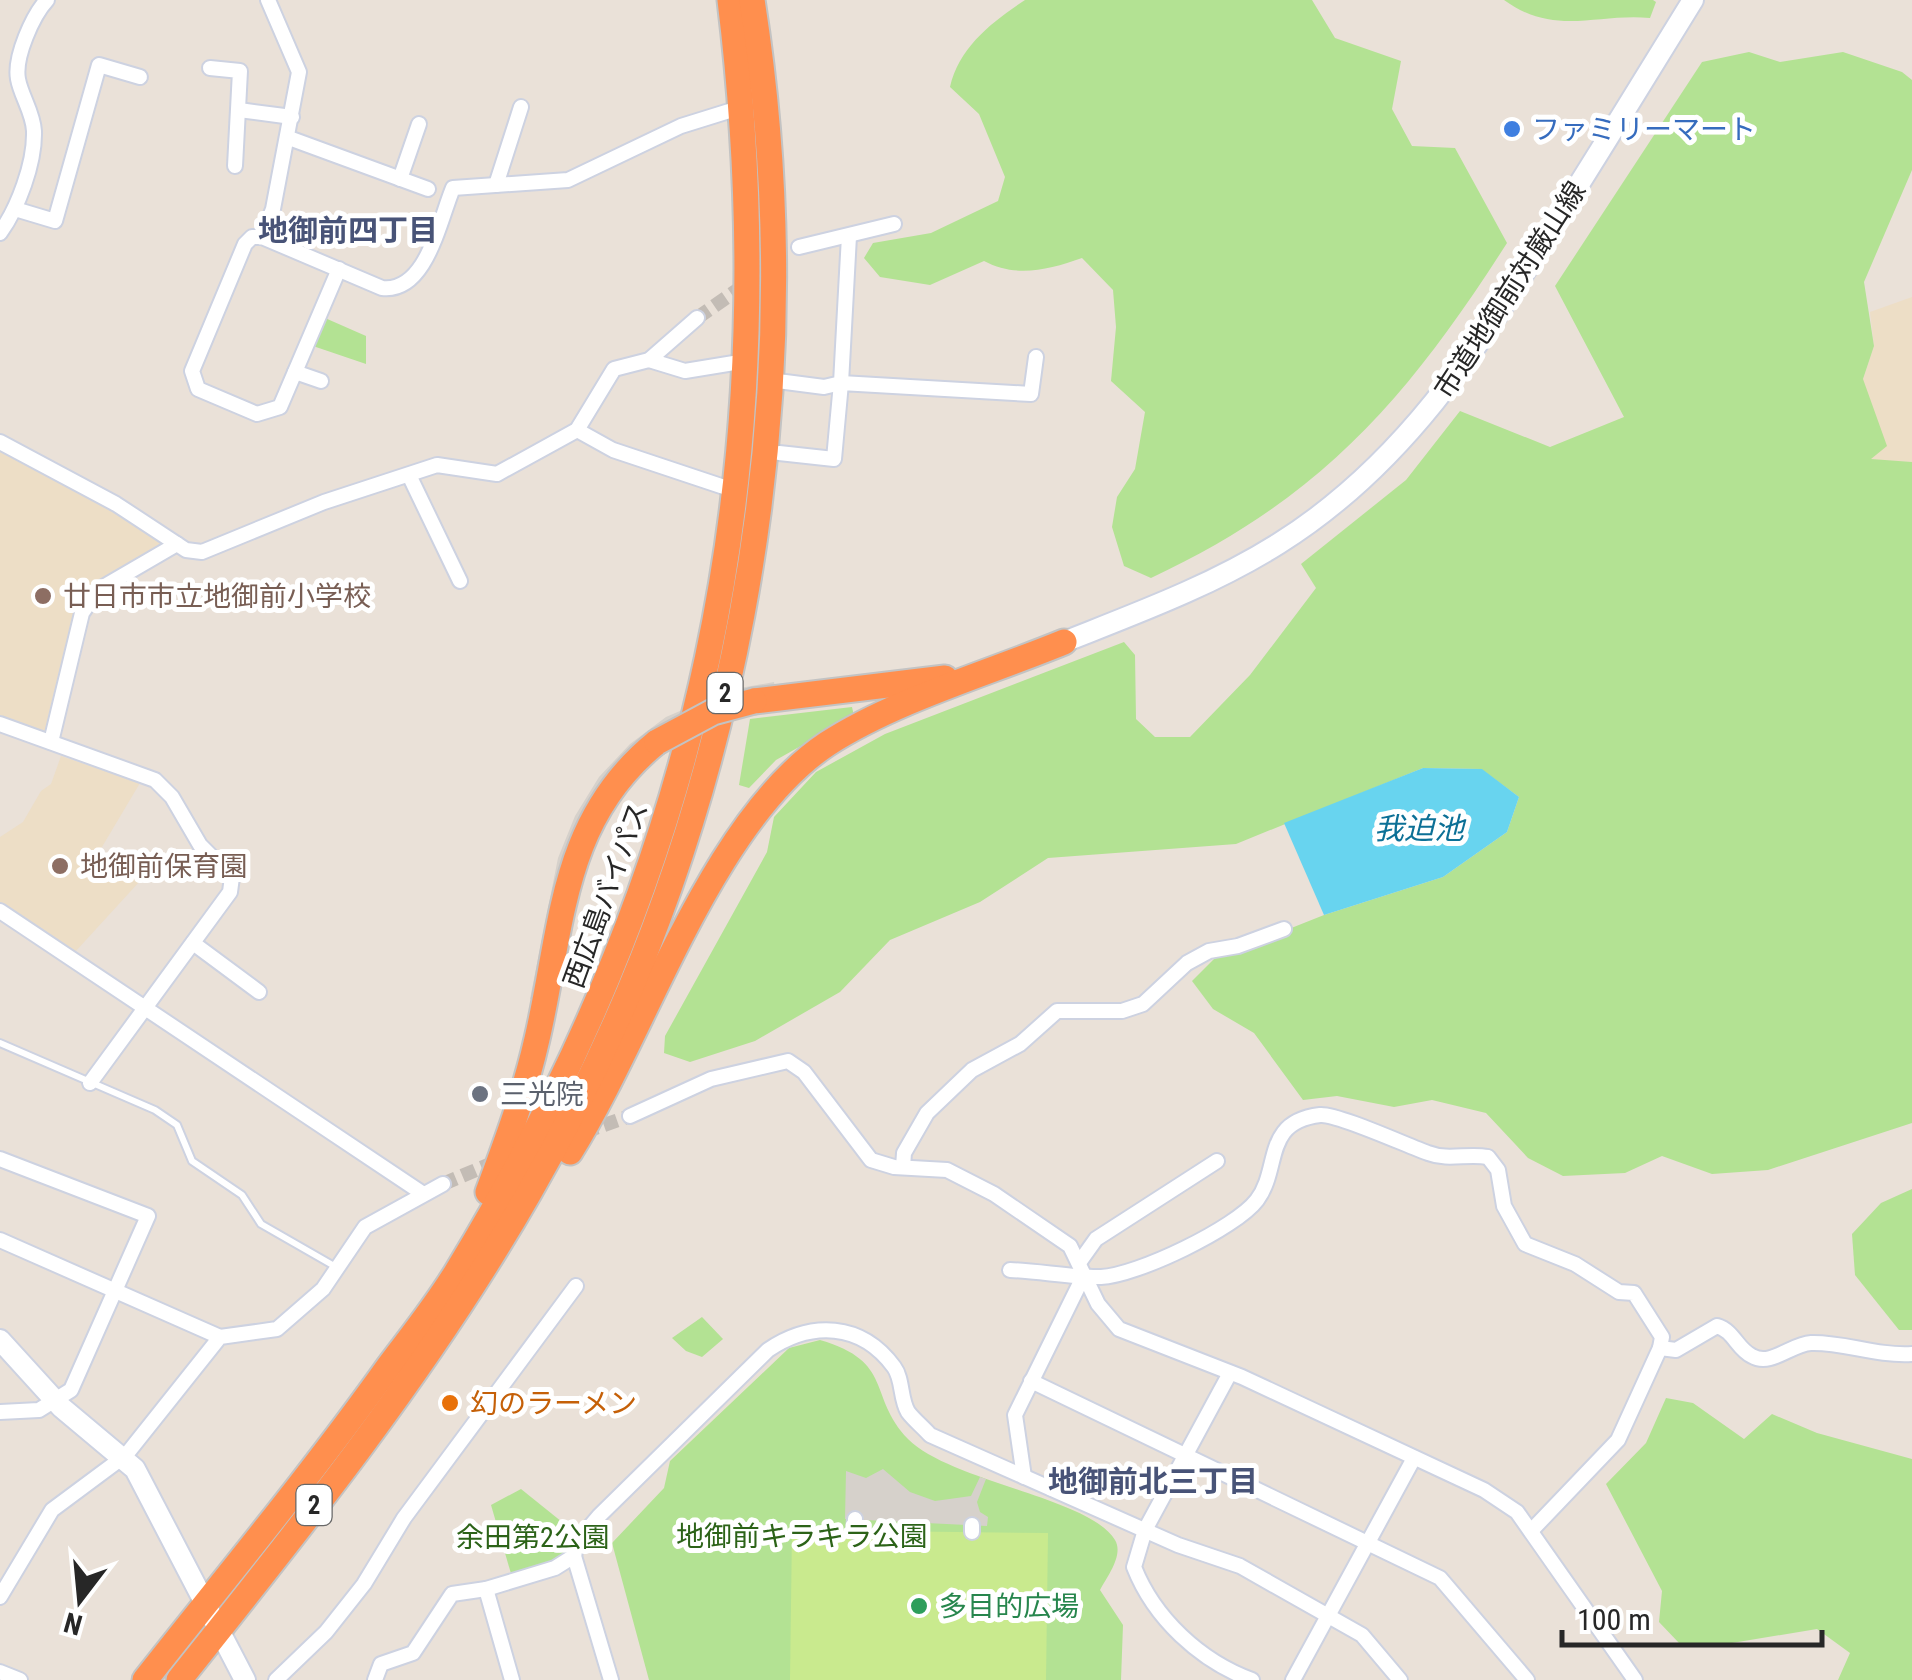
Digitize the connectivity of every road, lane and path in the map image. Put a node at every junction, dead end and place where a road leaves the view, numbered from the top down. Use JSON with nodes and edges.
{"nodes":[{"id":1,"x":47,"y":0,"type":"edge"},
{"id":2,"x":268,"y":0,"type":"edge"},
{"id":3,"x":730,"y":0,"type":"edge"},
{"id":4,"x":752,"y":0,"type":"edge"},
{"id":5,"x":1693,"y":0,"type":"edge"},
{"id":6,"x":210,"y":68,"type":"dead end"},
{"id":7,"x":140,"y":77,"type":"dead end"},
{"id":8,"x":520,"y":107,"type":"dead end"},
{"id":9,"x":743,"y":107,"type":"junction"},
{"id":10,"x":239,"y":110,"type":"junction"},
{"id":11,"x":292,"y":118,"type":"junction"},
{"id":12,"x":419,"y":124,"type":"dead end"},
{"id":13,"x":289,"y":138,"type":"junction"},
{"id":14,"x":235,"y":166,"type":"dead end"},
{"id":15,"x":400,"y":180,"type":"junction"},
{"id":16,"x":496,"y":185,"type":"junction"},
{"id":17,"x":428,"y":189,"type":"dead end"},
{"id":18,"x":15,"y":208,"type":"junction"},
{"id":19,"x":894,"y":224,"type":"dead end"},
{"id":20,"x":0,"y":233,"type":"edge"},
{"id":21,"x":848,"y":236,"type":"junction"},
{"id":22,"x":262,"y":237,"type":"junction"},
{"id":23,"x":798,"y":247,"type":"dead end"},
{"id":24,"x":339,"y":269,"type":"junction"},
{"id":25,"x":697,"y":318,"type":"tunnel mouth"},
{"id":26,"x":1036,"y":356,"type":"dead end"},
{"id":27,"x":649,"y":360,"type":"junction"},
{"id":28,"x":746,"y":361,"type":"junction"},
{"id":29,"x":295,"y":372,"type":"junction"},
{"id":30,"x":770,"y":380,"type":"junction"},
{"id":31,"x":321,"y":382,"type":"dead end"},
{"id":32,"x":841,"y":384,"type":"junction"},
{"id":33,"x":577,"y":430,"type":"junction"},
{"id":34,"x":0,"y":442,"type":"edge"},
{"id":35,"x":779,"y":453,"type":"dead end"},
{"id":36,"x":409,"y":475,"type":"junction"},
{"id":37,"x":736,"y":491,"type":"junction"},
{"id":38,"x":177,"y":544,"type":"junction"},
{"id":39,"x":460,"y":581,"type":"dead end"},
{"id":40,"x":1064,"y":642,"type":"junction"},
{"id":41,"x":0,"y":724,"type":"edge"},
{"id":42,"x":51,"y":742,"type":"junction"},
{"id":43,"x":0,"y":911,"type":"edge"},
{"id":44,"x":1284,"y":929,"type":"dead end"},
{"id":45,"x":193,"y":943,"type":"junction"},
{"id":46,"x":259,"y":992,"type":"dead end"},
{"id":47,"x":144,"y":1009,"type":"junction"},
{"id":48,"x":0,"y":1043,"type":"edge"},
{"id":49,"x":90,"y":1083,"type":"junction"},
{"id":50,"x":630,"y":1116,"type":"tunnel mouth"},
{"id":51,"x":0,"y":1159,"type":"edge"},
{"id":52,"x":1209,"y":1161,"type":"dead end"},
{"id":53,"x":903,"y":1167,"type":"junction"},
{"id":54,"x":443,"y":1184,"type":"tunnel mouth"},
{"id":55,"x":422,"y":1193,"type":"junction"},
{"id":56,"x":0,"y":1240,"type":"edge"},
{"id":57,"x":337,"y":1268,"type":"junction"},
{"id":58,"x":1082,"y":1268,"type":"junction"},
{"id":59,"x":1010,"y":1270,"type":"dead end"},
{"id":60,"x":458,"y":1271,"type":"junction"},
{"id":61,"x":576,"y":1286,"type":"dead end"},
{"id":62,"x":116,"y":1292,"type":"junction"},
{"id":63,"x":445,"y":1327,"type":"junction"},
{"id":64,"x":220,"y":1336,"type":"junction"},
{"id":65,"x":0,"y":1340,"type":"edge"},
{"id":66,"x":1660,"y":1348,"type":"junction"},
{"id":67,"x":1912,"y":1354,"type":"edge"},
{"id":68,"x":1230,"y":1372,"type":"junction"},
{"id":69,"x":1032,"y":1381,"type":"junction"},
{"id":70,"x":56,"y":1402,"type":"junction"},
{"id":71,"x":0,"y":1412,"type":"edge"},
{"id":72,"x":1186,"y":1455,"type":"junction"},
{"id":73,"x":124,"y":1457,"type":"junction"},
{"id":74,"x":1414,"y":1458,"type":"junction"},
{"id":75,"x":1024,"y":1477,"type":"junction"},
{"id":76,"x":1145,"y":1530,"type":"junction"},
{"id":77,"x":1531,"y":1531,"type":"junction"},
{"id":78,"x":1368,"y":1543,"type":"junction"},
{"id":79,"x":574,"y":1556,"type":"junction"},
{"id":80,"x":486,"y":1588,"type":"junction"},
{"id":81,"x":0,"y":1598,"type":"edge"},
{"id":82,"x":206,"y":1604,"type":"junction"},
{"id":83,"x":1329,"y":1614,"type":"junction"},
{"id":84,"x":217,"y":1632,"type":"junction"},
{"id":85,"x":0,"y":1672,"type":"edge"},
{"id":86,"x":20,"y":1680,"type":"edge"},
{"id":87,"x":145,"y":1680,"type":"edge"},
{"id":88,"x":179,"y":1680,"type":"edge"},
{"id":89,"x":245,"y":1680,"type":"edge"},
{"id":90,"x":276,"y":1680,"type":"edge"},
{"id":91,"x":375,"y":1680,"type":"edge"},
{"id":92,"x":512,"y":1680,"type":"edge"},
{"id":93,"x":610,"y":1680,"type":"edge"},
{"id":94,"x":1252,"y":1680,"type":"edge"},
{"id":95,"x":1292,"y":1680,"type":"edge"},
{"id":96,"x":1400,"y":1680,"type":"edge"},
{"id":97,"x":1527,"y":1680,"type":"edge"},
{"id":98,"x":1635,"y":1680,"type":"edge"}],
"edges":[{"from":1,"to":18,"type":"street"},
{"from":2,"to":11,"type":"street"},
{"from":3,"to":9,"type":"highway","name":"西広島バイパス","number":"2"},
{"from":4,"to":30,"type":"highway","name":"西広島バイパス","number":"2"},
{"from":5,"to":40,"type":"street","name":"市道地御前対厳山線"},
{"from":6,"to":10,"type":"street"},
{"from":7,"to":18,"type":"street"},
{"from":8,"to":16,"type":"street"},
{"from":9,"to":16,"type":"street"},
{"from":9,"to":28,"type":"highway","name":"西広島バイパス","number":"2"},
{"from":10,"to":11,"type":"street"},
{"from":10,"to":14,"type":"street"},
{"from":11,"to":13,"type":"street"},
{"from":12,"to":15,"type":"street"},
{"from":13,"to":15,"type":"street"},
{"from":13,"to":22,"type":"street"},
{"from":15,"to":17,"type":"street"},
{"from":16,"to":24,"type":"street"},
{"from":18,"to":20,"type":"street"},
{"from":19,"to":21,"type":"street"},
{"from":21,"to":23,"type":"street"},
{"from":21,"to":32,"type":"street"},
{"from":22,"to":24,"type":"street"},
{"from":22,"to":29,"type":"street"},
{"from":24,"to":29,"type":"street"},
{"from":25,"to":27,"type":"street"},
{"from":26,"to":32,"type":"street"},
{"from":27,"to":28,"type":"street"},
{"from":27,"to":33,"type":"street"},
{"from":28,"to":37,"type":"highway","name":"西広島バイパス","number":"2"},
{"from":29,"to":31,"type":"street"},
{"from":30,"to":32,"type":"street"},
{"from":30,"to":63,"type":"highway","name":"西広島バイパス","number":"2"},
{"from":32,"to":35,"type":"street"},
{"from":33,"to":36,"type":"street"},
{"from":33,"to":37,"type":"street"},
{"from":34,"to":38,"type":"street"},
{"from":36,"to":38,"type":"street"},
{"from":36,"to":39,"type":"street"},
{"from":37,"to":60,"type":"highway","name":"西広島バイパス","number":"2"},
{"from":38,"to":42,"type":"street"},
{"from":40,"to":60,"type":"highway","bridge":true},
{"from":40,"to":63,"type":"highway"},
{"from":41,"to":42,"type":"street"},
{"from":42,"to":45,"type":"street"},
{"from":43,"to":47,"type":"street"},
{"from":44,"to":53,"type":"street"},
{"from":45,"to":46,"type":"street"},
{"from":45,"to":47,"type":"street"},
{"from":47,"to":49,"type":"street"},
{"from":47,"to":55,"type":"street"},
{"from":48,"to":49,"type":"lane"},
{"from":49,"to":57,"type":"lane"},
{"from":50,"to":53,"type":"street"},
{"from":51,"to":62,"type":"street"},
{"from":52,"to":58,"type":"street"},
{"from":53,"to":58,"type":"street"},
{"from":54,"to":55,"type":"street"},
{"from":55,"to":57,"type":"street"},
{"from":56,"to":62,"type":"street"},
{"from":57,"to":64,"type":"street"},
{"from":58,"to":59,"type":"street"},
{"from":58,"to":66,"type":"street"},
{"from":58,"to":68,"type":"street"},
{"from":58,"to":69,"type":"street"},
{"from":60,"to":82,"type":"highway","name":"西広島バイパス","number":"2"},
{"from":61,"to":90,"type":"street"},
{"from":62,"to":64,"type":"street"},
{"from":62,"to":70,"type":"street"},
{"from":63,"to":84,"type":"highway","name":"西広島バイパス","number":"2"},
{"from":64,"to":73,"type":"street"},
{"from":65,"to":70,"type":"street"},
{"from":66,"to":67,"type":"street"},
{"from":66,"to":77,"type":"street"},
{"from":68,"to":72,"type":"street"},
{"from":68,"to":74,"type":"street"},
{"from":69,"to":72,"type":"street"},
{"from":69,"to":75,"type":"street"},
{"from":70,"to":71,"type":"street"},
{"from":70,"to":73,"type":"street"},
{"from":72,"to":76,"type":"street"},
{"from":72,"to":78,"type":"street"},
{"from":73,"to":81,"type":"street"},
{"from":73,"to":82,"type":"street"},
{"from":74,"to":77,"type":"street"},
{"from":74,"to":78,"type":"street"},
{"from":75,"to":76,"type":"street"},
{"from":75,"to":79,"type":"street"},
{"from":76,"to":83,"type":"street"},
{"from":76,"to":94,"type":"street"},
{"from":77,"to":98,"type":"street"},
{"from":78,"to":83,"type":"street"},
{"from":78,"to":97,"type":"street"},
{"from":79,"to":80,"type":"street"},
{"from":79,"to":93,"type":"street"},
{"from":80,"to":91,"type":"street"},
{"from":80,"to":92,"type":"street"},
{"from":82,"to":84,"type":"street"},
{"from":82,"to":87,"type":"highway","name":"西広島バイパス","number":"2"},
{"from":83,"to":95,"type":"street"},
{"from":83,"to":96,"type":"street"},
{"from":84,"to":88,"type":"highway","name":"西広島バイパス","number":"2"},
{"from":84,"to":89,"type":"street"},
{"from":85,"to":86,"type":"street"}]}
